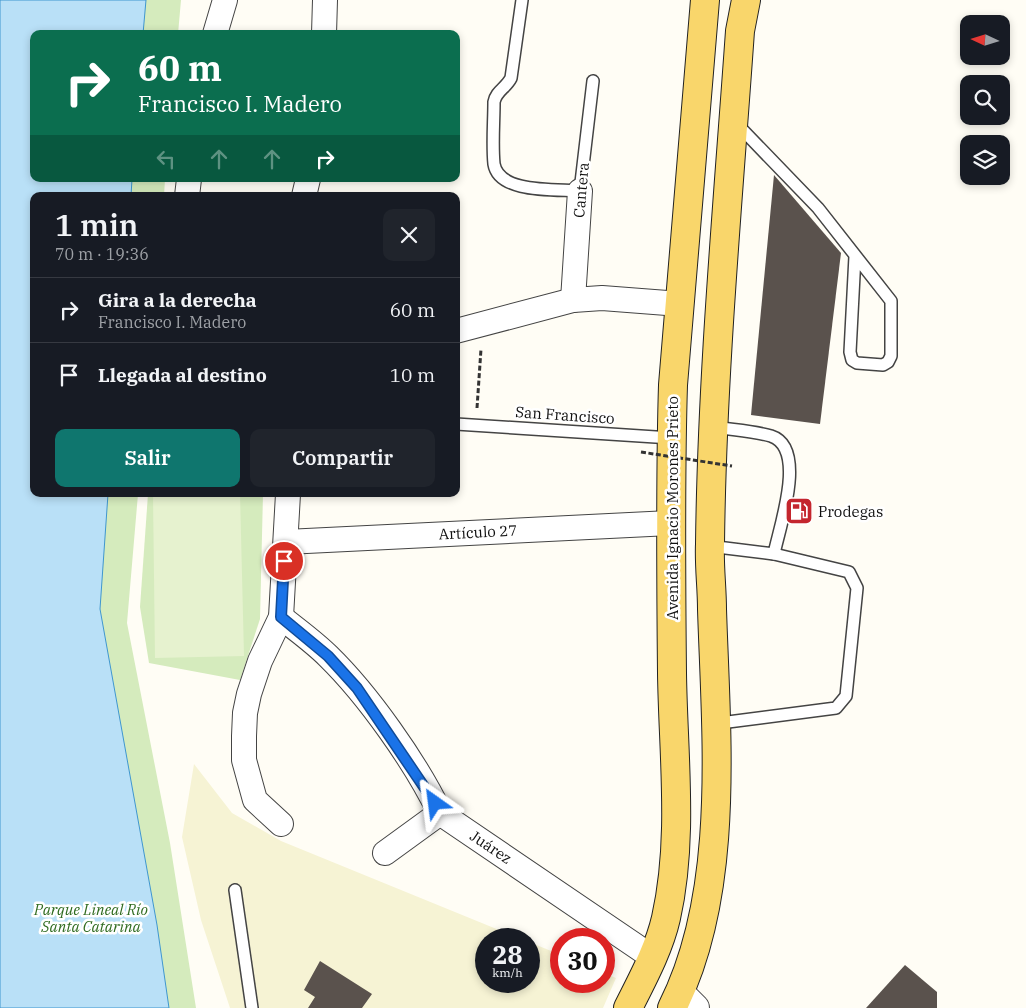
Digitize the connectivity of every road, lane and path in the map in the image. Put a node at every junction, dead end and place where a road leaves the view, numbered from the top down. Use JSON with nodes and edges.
{"nodes":[{"id":1,"x":225,"y":0,"type":"edge"},
{"id":2,"x":325,"y":0,"type":"edge"},
{"id":3,"x":522,"y":0,"type":"edge"},
{"id":4,"x":705,"y":0,"type":"edge"},
{"id":5,"x":746,"y":0,"type":"edge"},
{"id":6,"x":217,"y":30,"type":"edge"},
{"id":7,"x":324,"y":30,"type":"edge"},
{"id":8,"x":593,"y":81,"type":"dead end"},
{"id":9,"x":734,"y":121,"type":"junction"},
{"id":10,"x":580,"y":191,"type":"junction"},
{"id":11,"x":855,"y":256,"type":"junction"},
{"id":12,"x":573,"y":300,"type":"junction"},
{"id":13,"x":680,"y":304,"type":"junction"},
{"id":14,"x":484,"y":326,"type":"junction"},
{"id":15,"x":460,"y":330,"type":"edge"},
{"id":16,"x":476,"y":423,"type":"junction"},
{"id":17,"x":460,"y":424,"type":"edge"},
{"id":18,"x":714,"y":427,"type":"junction"},
{"id":19,"x":672,"y":438,"type":"junction"},
{"id":20,"x":642,"y":452,"type":"dead end"},
{"id":21,"x":732,"y":466,"type":"dead end"},
{"id":22,"x":288,"y":497,"type":"edge"},
{"id":23,"x":670,"y":523,"type":"junction"},
{"id":24,"x":286,"y":542,"type":"junction"},
{"id":25,"x":710,"y":546,"type":"junction"},
{"id":26,"x":774,"y":554,"type":"junction"},
{"id":27,"x":281,"y":617,"type":"junction"},
{"id":28,"x":728,"y":722,"type":"dead end"},
{"id":29,"x":440,"y":813,"type":"junction"},
{"id":30,"x":281,"y":824,"type":"dead end"},
{"id":31,"x":385,"y":853,"type":"dead end"},
{"id":32,"x":235,"y":890,"type":"dead end"},
{"id":33,"x":652,"y":957,"type":"junction"},
{"id":34,"x":682,"y":1003,"type":"edge"},
{"id":35,"x":252,"y":1008,"type":"edge"},
{"id":36,"x":628,"y":1008,"type":"edge"}],
"edges":[{"from":1,"to":6,"type":"street"},
{"from":2,"to":7,"type":"street"},
{"from":3,"to":10,"type":"lane"},
{"from":4,"to":13,"type":"main road","name":"Avenida Ignacio Morones Prieto"},
{"from":5,"to":9,"type":"main road"},
{"from":8,"to":10,"type":"lane","name":"Cantera"},
{"from":9,"to":11,"type":"lane"},
{"from":9,"to":18,"type":"main road"},
{"from":10,"to":12,"type":"street","name":"Cantera"},
{"from":11,"to":11,"type":"lane"},
{"from":12,"to":13,"type":"street"},
{"from":12,"to":14,"type":"street"},
{"from":13,"to":19,"type":"main road","name":"Avenida Ignacio Morones Prieto"},
{"from":14,"to":15,"type":"street"},
{"from":14,"to":16,"type":"path"},
{"from":16,"to":17,"type":"lane","name":"San Francisco"},
{"from":16,"to":19,"type":"lane","name":"San Francisco"},
{"from":18,"to":25,"type":"main road"},
{"from":18,"to":26,"type":"lane"},
{"from":19,"to":23,"type":"main road","name":"Avenida Ignacio Morones Prieto"},
{"from":20,"to":21,"type":"path","bridge":true},
{"from":22,"to":24,"type":"street"},
{"from":23,"to":24,"type":"street","name":"Artículo 27"},
{"from":23,"to":33,"type":"main road","name":"Avenida Ignacio Morones Prieto"},
{"from":24,"to":27,"type":"street"},
{"from":25,"to":26,"type":"lane"},
{"from":25,"to":34,"type":"main road"},
{"from":26,"to":28,"type":"lane"},
{"from":27,"to":29,"type":"street","name":"Juárez"},
{"from":27,"to":30,"type":"street"},
{"from":29,"to":31,"type":"street"},
{"from":29,"to":33,"type":"street","name":"Juárez"},
{"from":32,"to":35,"type":"lane"},
{"from":33,"to":36,"type":"main road","name":"Avenida Ignacio Morones Prieto"}]}
